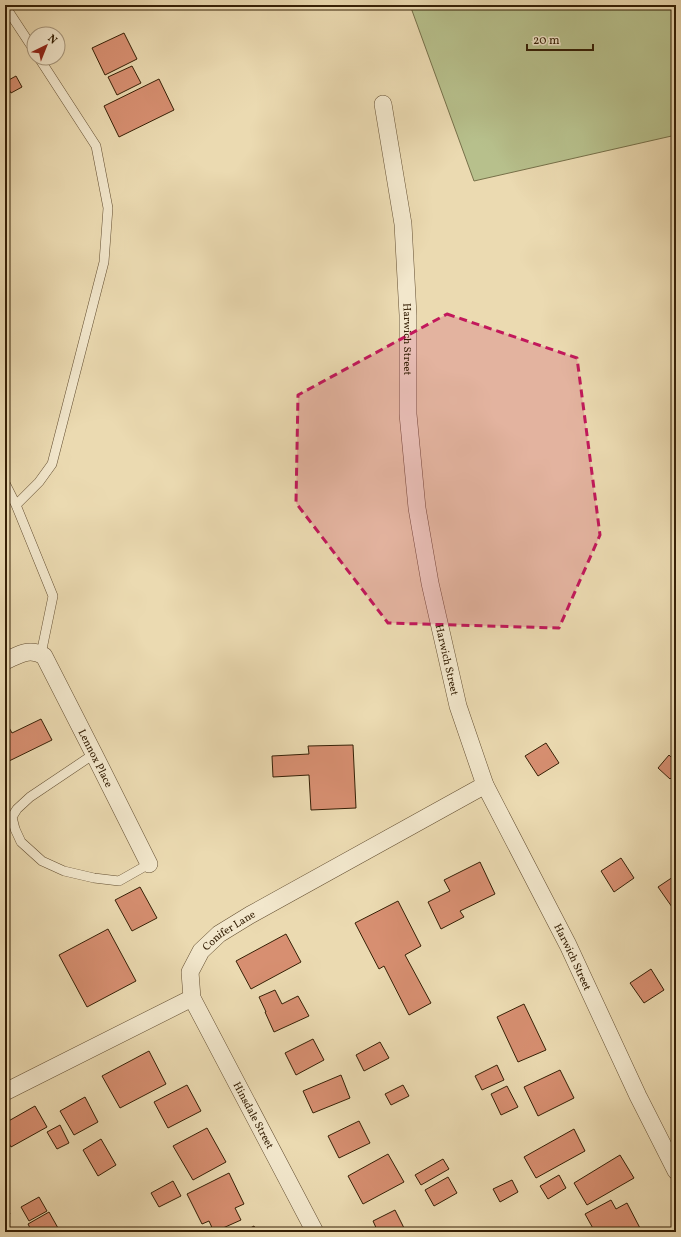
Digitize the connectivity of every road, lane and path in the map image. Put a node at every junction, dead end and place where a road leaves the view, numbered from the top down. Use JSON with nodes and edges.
{"nodes":[{"id":1,"x":5,"y":6,"type":"edge"},
{"id":2,"x":26,"y":38,"type":"edge"},
{"id":3,"x":44,"y":66,"type":"edge"},
{"id":4,"x":382,"y":104,"type":"dead end"},
{"id":5,"x":5,"y":483,"type":"edge"},
{"id":6,"x":16,"y":505,"type":"junction"},
{"id":7,"x":40,"y":654,"type":"junction"},
{"id":8,"x":5,"y":661,"type":"edge"},
{"id":9,"x":94,"y":754,"type":"junction"},
{"id":10,"x":485,"y":785,"type":"junction"},
{"id":11,"x":148,"y":864,"type":"joint"},
{"id":12,"x":192,"y":998,"type":"junction"},
{"id":13,"x":5,"y":1092,"type":"edge"},
{"id":14,"x":676,"y":1171,"type":"edge"},
{"id":15,"x":315,"y":1232,"type":"edge"}],
"edges":[{"from":1,"to":2,"type":"lane"},
{"from":3,"to":6,"type":"lane"},
{"from":4,"to":10,"type":"street","name":"Harwich Street"},
{"from":5,"to":6,"type":"lane"},
{"from":6,"to":7,"type":"lane"},
{"from":7,"to":8,"type":"street"},
{"from":7,"to":9,"type":"street","name":"Lennox Place"},
{"from":9,"to":11,"type":"street","name":"Lennox Place"},
{"from":9,"to":11,"type":"lane"},
{"from":10,"to":12,"type":"street","name":"Conifer Lane"},
{"from":10,"to":14,"type":"street","name":"Harwich Street"},
{"from":12,"to":13,"type":"street"},
{"from":12,"to":15,"type":"street","name":"Hinsdale Street"}]}
